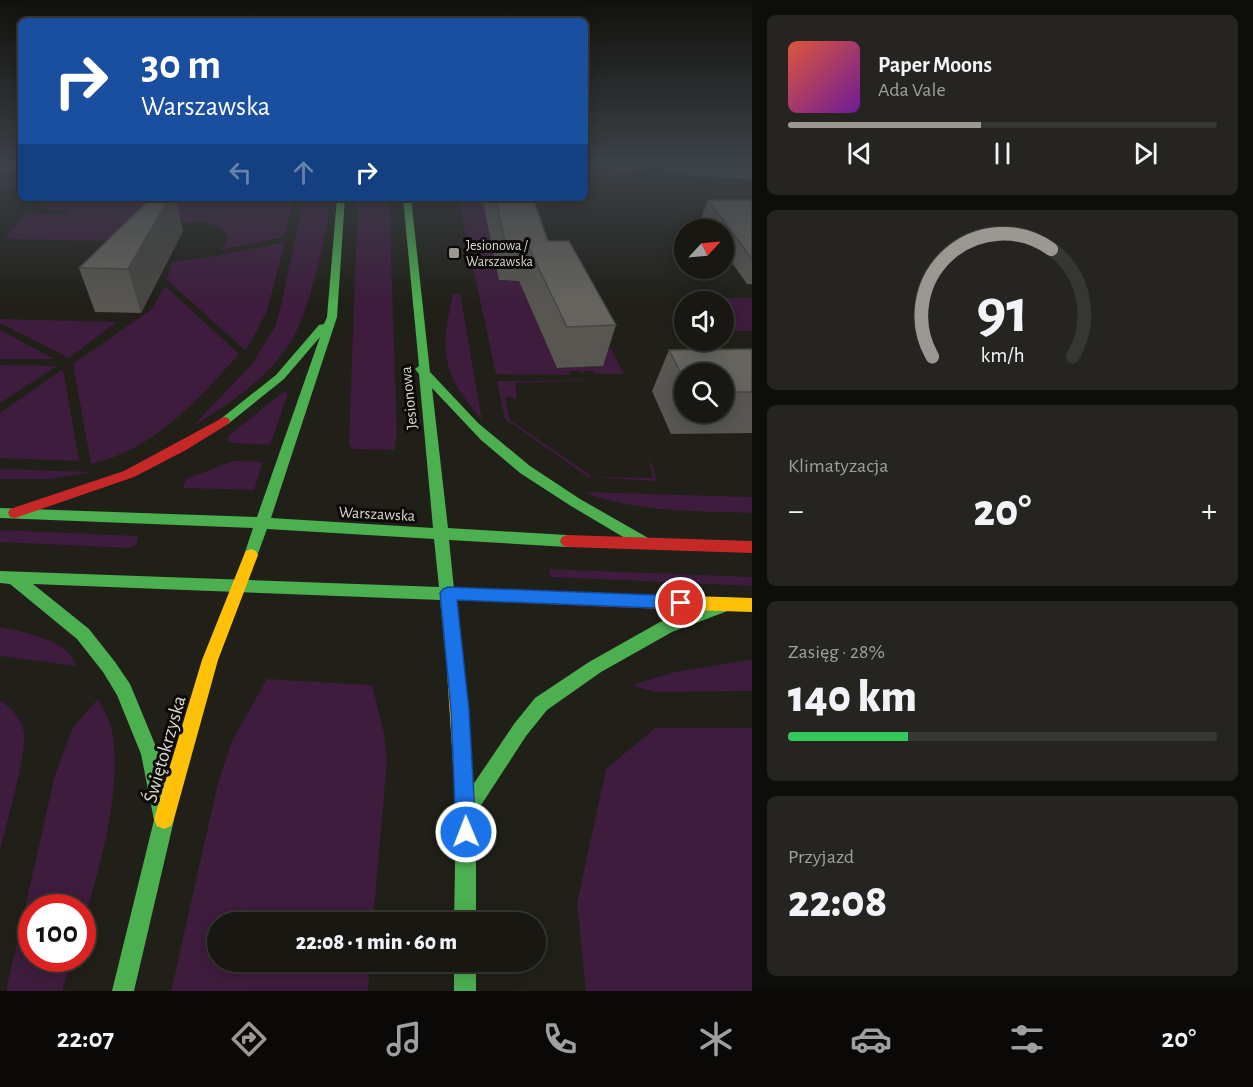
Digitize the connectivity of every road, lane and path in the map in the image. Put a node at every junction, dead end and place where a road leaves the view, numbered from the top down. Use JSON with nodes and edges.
{"nodes":[{"id":1,"x":340,"y":211,"type":"edge"},
{"id":2,"x":408,"y":211,"type":"edge"},
{"id":3,"x":332,"y":317,"type":"junction"},
{"id":4,"x":422,"y":369,"type":"junction"},
{"id":5,"x":0,"y":513,"type":"edge"},
{"id":6,"x":15,"y":513,"type":"junction"},
{"id":7,"x":263,"y":523,"type":"junction"},
{"id":8,"x":440,"y":533,"type":"junction"},
{"id":9,"x":645,"y":543,"type":"junction"},
{"id":10,"x":752,"y":547,"type":"edge"},
{"id":11,"x":0,"y":577,"type":"edge"},
{"id":12,"x":14,"y":578,"type":"junction"},
{"id":13,"x":236,"y":587,"type":"junction"},
{"id":14,"x":448,"y":593,"type":"junction"},
{"id":15,"x":728,"y":604,"type":"junction"},
{"id":16,"x":752,"y":605,"type":"edge"},
{"id":17,"x":466,"y":810,"type":"junction"},
{"id":18,"x":164,"y":820,"type":"junction"},
{"id":19,"x":465,"y":912,"type":"edge"},
{"id":20,"x":465,"y":972,"type":"edge"},
{"id":21,"x":123,"y":991,"type":"edge"},
{"id":22,"x":465,"y":991,"type":"edge"}],
"edges":[{"from":1,"to":3,"type":"main road"},
{"from":2,"to":4,"type":"main road","name":"Jesionowa"},
{"from":3,"to":6,"type":"main road"},
{"from":3,"to":7,"type":"main road"},
{"from":4,"to":8,"type":"main road","name":"Jesionowa"},
{"from":4,"to":9,"type":"main road"},
{"from":5,"to":6,"type":"main road","name":"Warszawska"},
{"from":6,"to":7,"type":"main road","name":"Warszawska"},
{"from":7,"to":8,"type":"main road","name":"Warszawska"},
{"from":7,"to":13,"type":"main road","name":"Świętokrzyska"},
{"from":8,"to":9,"type":"main road","name":"Warszawska"},
{"from":8,"to":14,"type":"main road","name":"Jesionowa"},
{"from":9,"to":10,"type":"main road","name":"Warszawska"},
{"from":11,"to":12,"type":"main road"},
{"from":12,"to":13,"type":"main road"},
{"from":12,"to":18,"type":"main road"},
{"from":13,"to":14,"type":"main road"},
{"from":13,"to":18,"type":"main road","name":"Świętokrzyska"},
{"from":14,"to":15,"type":"main road"},
{"from":14,"to":17,"type":"main road"},
{"from":15,"to":16,"type":"main road"},
{"from":15,"to":17,"type":"main road"},
{"from":17,"to":19,"type":"main road"},
{"from":18,"to":21,"type":"main road","name":"Świętokrzyska"},
{"from":20,"to":22,"type":"main road"}]}
